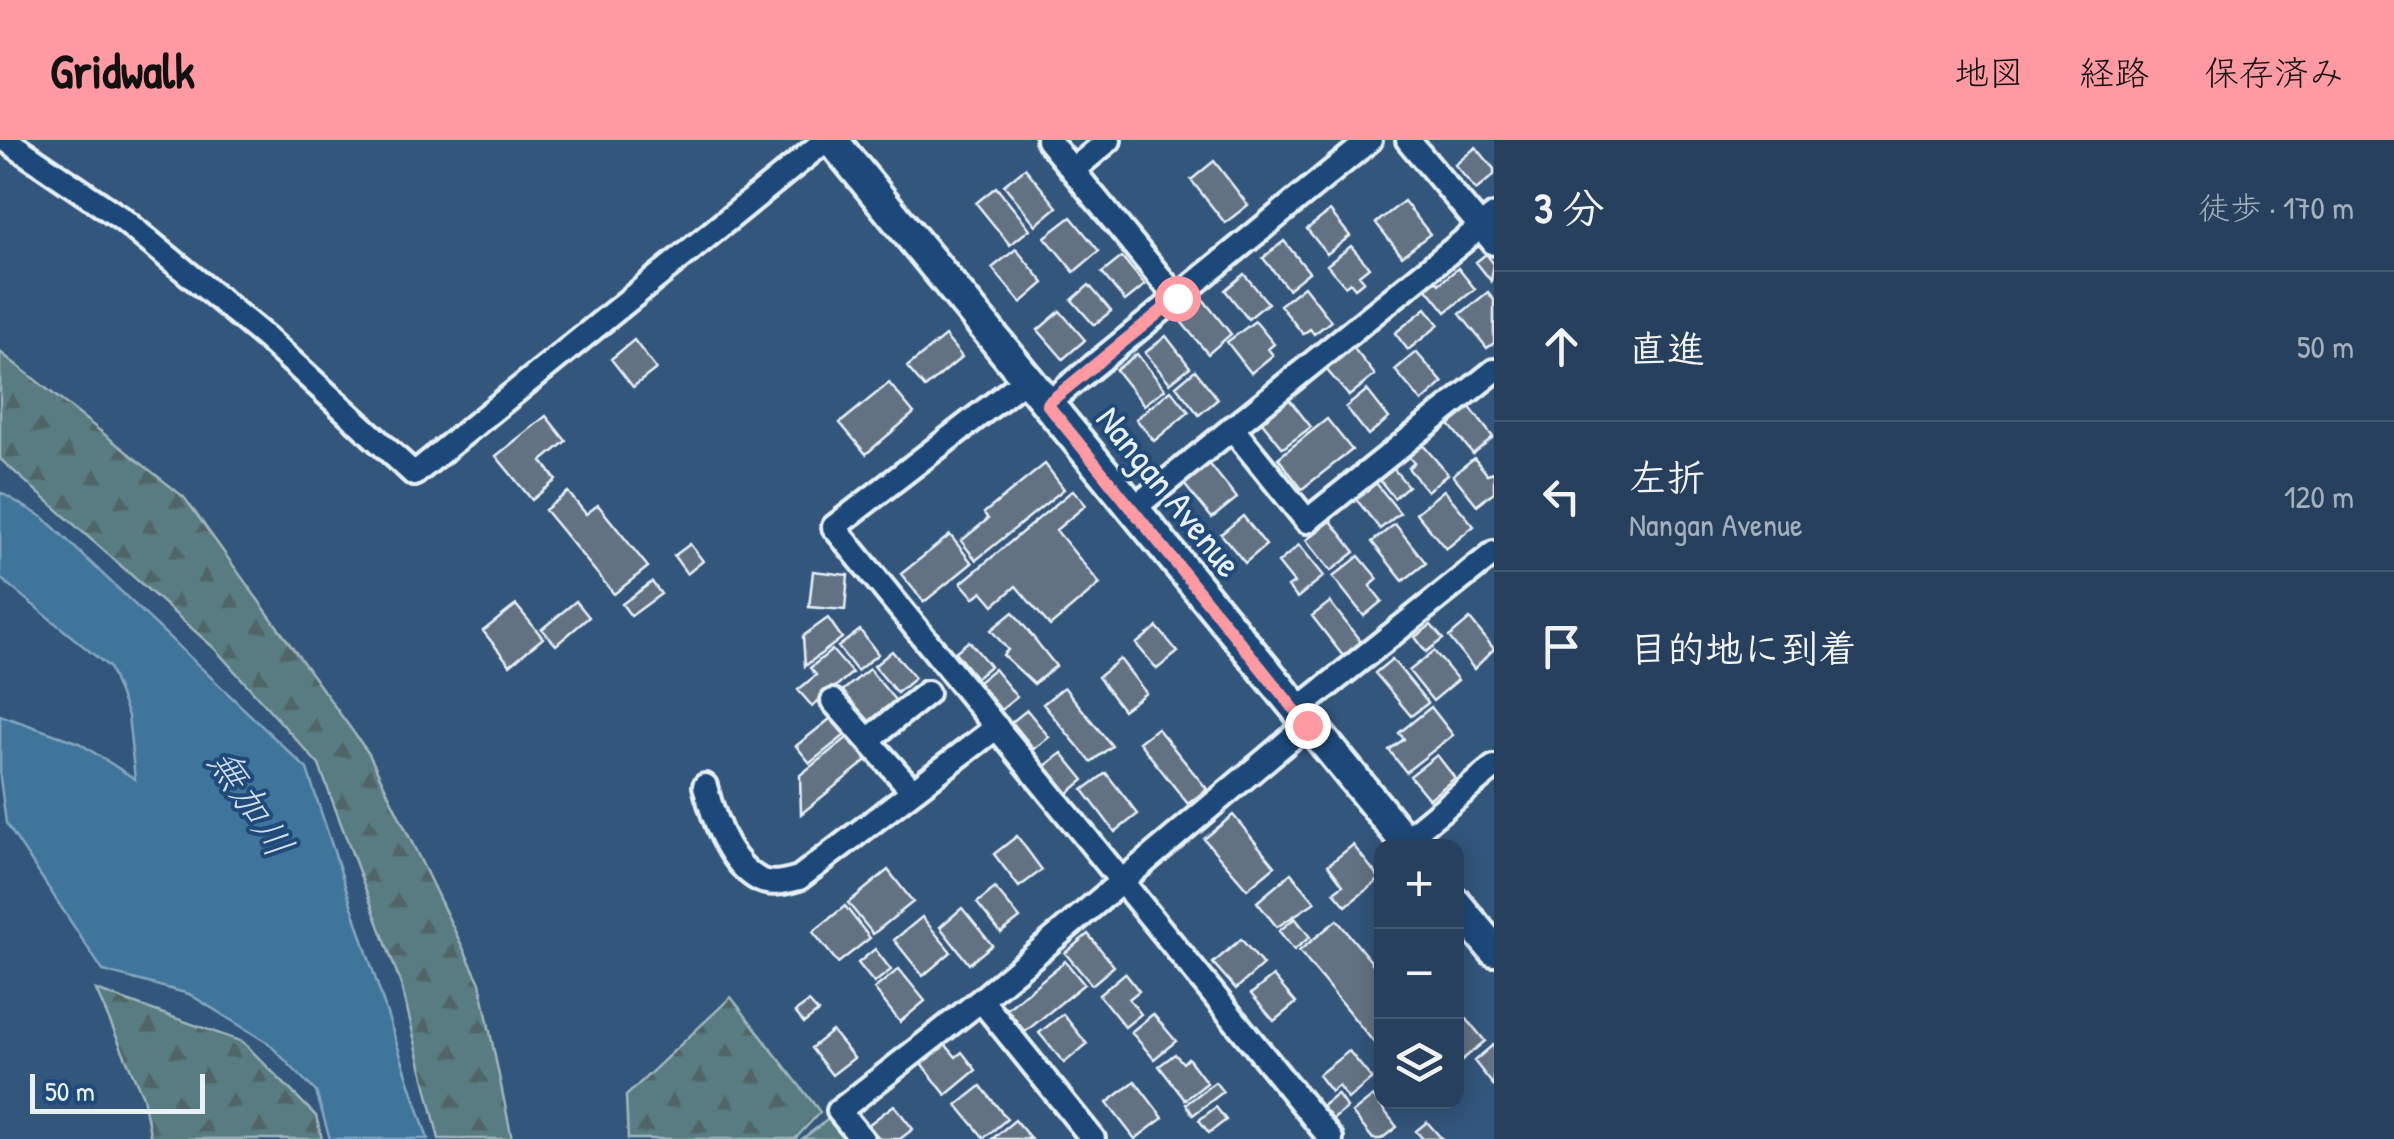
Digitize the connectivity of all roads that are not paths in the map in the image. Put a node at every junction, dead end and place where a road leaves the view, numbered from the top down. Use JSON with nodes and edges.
{"nodes":[{"id":1,"x":6,"y":140,"type":"edge"},
{"id":2,"x":829,"y":140,"type":"edge"},
{"id":3,"x":1048,"y":140,"type":"edge"},
{"id":4,"x":1109,"y":140,"type":"edge"},
{"id":5,"x":1370,"y":140,"type":"edge"},
{"id":6,"x":1408,"y":140,"type":"edge"},
{"id":7,"x":1072,"y":170,"type":"junction"},
{"id":8,"x":1490,"y":229,"type":"edge"},
{"id":9,"x":1177,"y":298,"type":"junction"},
{"id":10,"x":1494,"y":372,"type":"edge"},
{"id":11,"x":1026,"y":379,"type":"junction"},
{"id":12,"x":1047,"y":404,"type":"junction"},
{"id":13,"x":1232,"y":428,"type":"junction"},
{"id":14,"x":1134,"y":508,"type":"junction"},
{"id":15,"x":1494,"y":553,"type":"edge"},
{"id":16,"x":926,"y":693,"type":"dead end"},
{"id":17,"x":833,"y":701,"type":"dead end"},
{"id":18,"x":1301,"y":718,"type":"junction"},
{"id":19,"x":997,"y":727,"type":"junction"},
{"id":20,"x":868,"y":740,"type":"junction"},
{"id":21,"x":1494,"y":767,"type":"edge"},
{"id":22,"x":705,"y":786,"type":"dead end"},
{"id":23,"x":914,"y":791,"type":"junction"},
{"id":24,"x":1402,"y":839,"type":"edge"},
{"id":25,"x":1412,"y":839,"type":"edge"},
{"id":26,"x":1123,"y":882,"type":"junction"},
{"id":27,"x":1464,"y":914,"type":"edge"},
{"id":28,"x":1494,"y":950,"type":"edge"},
{"id":29,"x":982,"y":1000,"type":"junction"},
{"id":30,"x":862,"y":1139,"type":"edge"},
{"id":31,"x":1093,"y":1139,"type":"edge"},
{"id":32,"x":1331,"y":1139,"type":"edge"}],
"edges":[{"from":1,"to":2,"type":"street"},
{"from":2,"to":11,"type":"main road","name":"Nangan Avenue"},
{"from":3,"to":7,"type":"street"},
{"from":4,"to":7,"type":"street"},
{"from":5,"to":9,"type":"street"},
{"from":6,"to":8,"type":"street"},
{"from":7,"to":9,"type":"street"},
{"from":8,"to":13,"type":"street"},
{"from":9,"to":12,"type":"street"},
{"from":10,"to":13,"type":"street"},
{"from":11,"to":12,"type":"main road","name":"Nangan Avenue"},
{"from":11,"to":19,"type":"street"},
{"from":12,"to":14,"type":"main road","name":"Nangan Avenue"},
{"from":13,"to":14,"type":"street"},
{"from":14,"to":18,"type":"main road","name":"Nangan Avenue"},
{"from":15,"to":18,"type":"street"},
{"from":16,"to":20,"type":"street"},
{"from":17,"to":20,"type":"street"},
{"from":18,"to":24,"type":"main road","name":"Nangan Avenue"},
{"from":18,"to":26,"type":"street"},
{"from":19,"to":23,"type":"street"},
{"from":19,"to":26,"type":"street"},
{"from":20,"to":23,"type":"street"},
{"from":21,"to":25,"type":"street"},
{"from":22,"to":23,"type":"street"},
{"from":26,"to":29,"type":"street"},
{"from":26,"to":32,"type":"street"},
{"from":27,"to":28,"type":"main road"},
{"from":29,"to":30,"type":"street"},
{"from":29,"to":31,"type":"street"}]}
